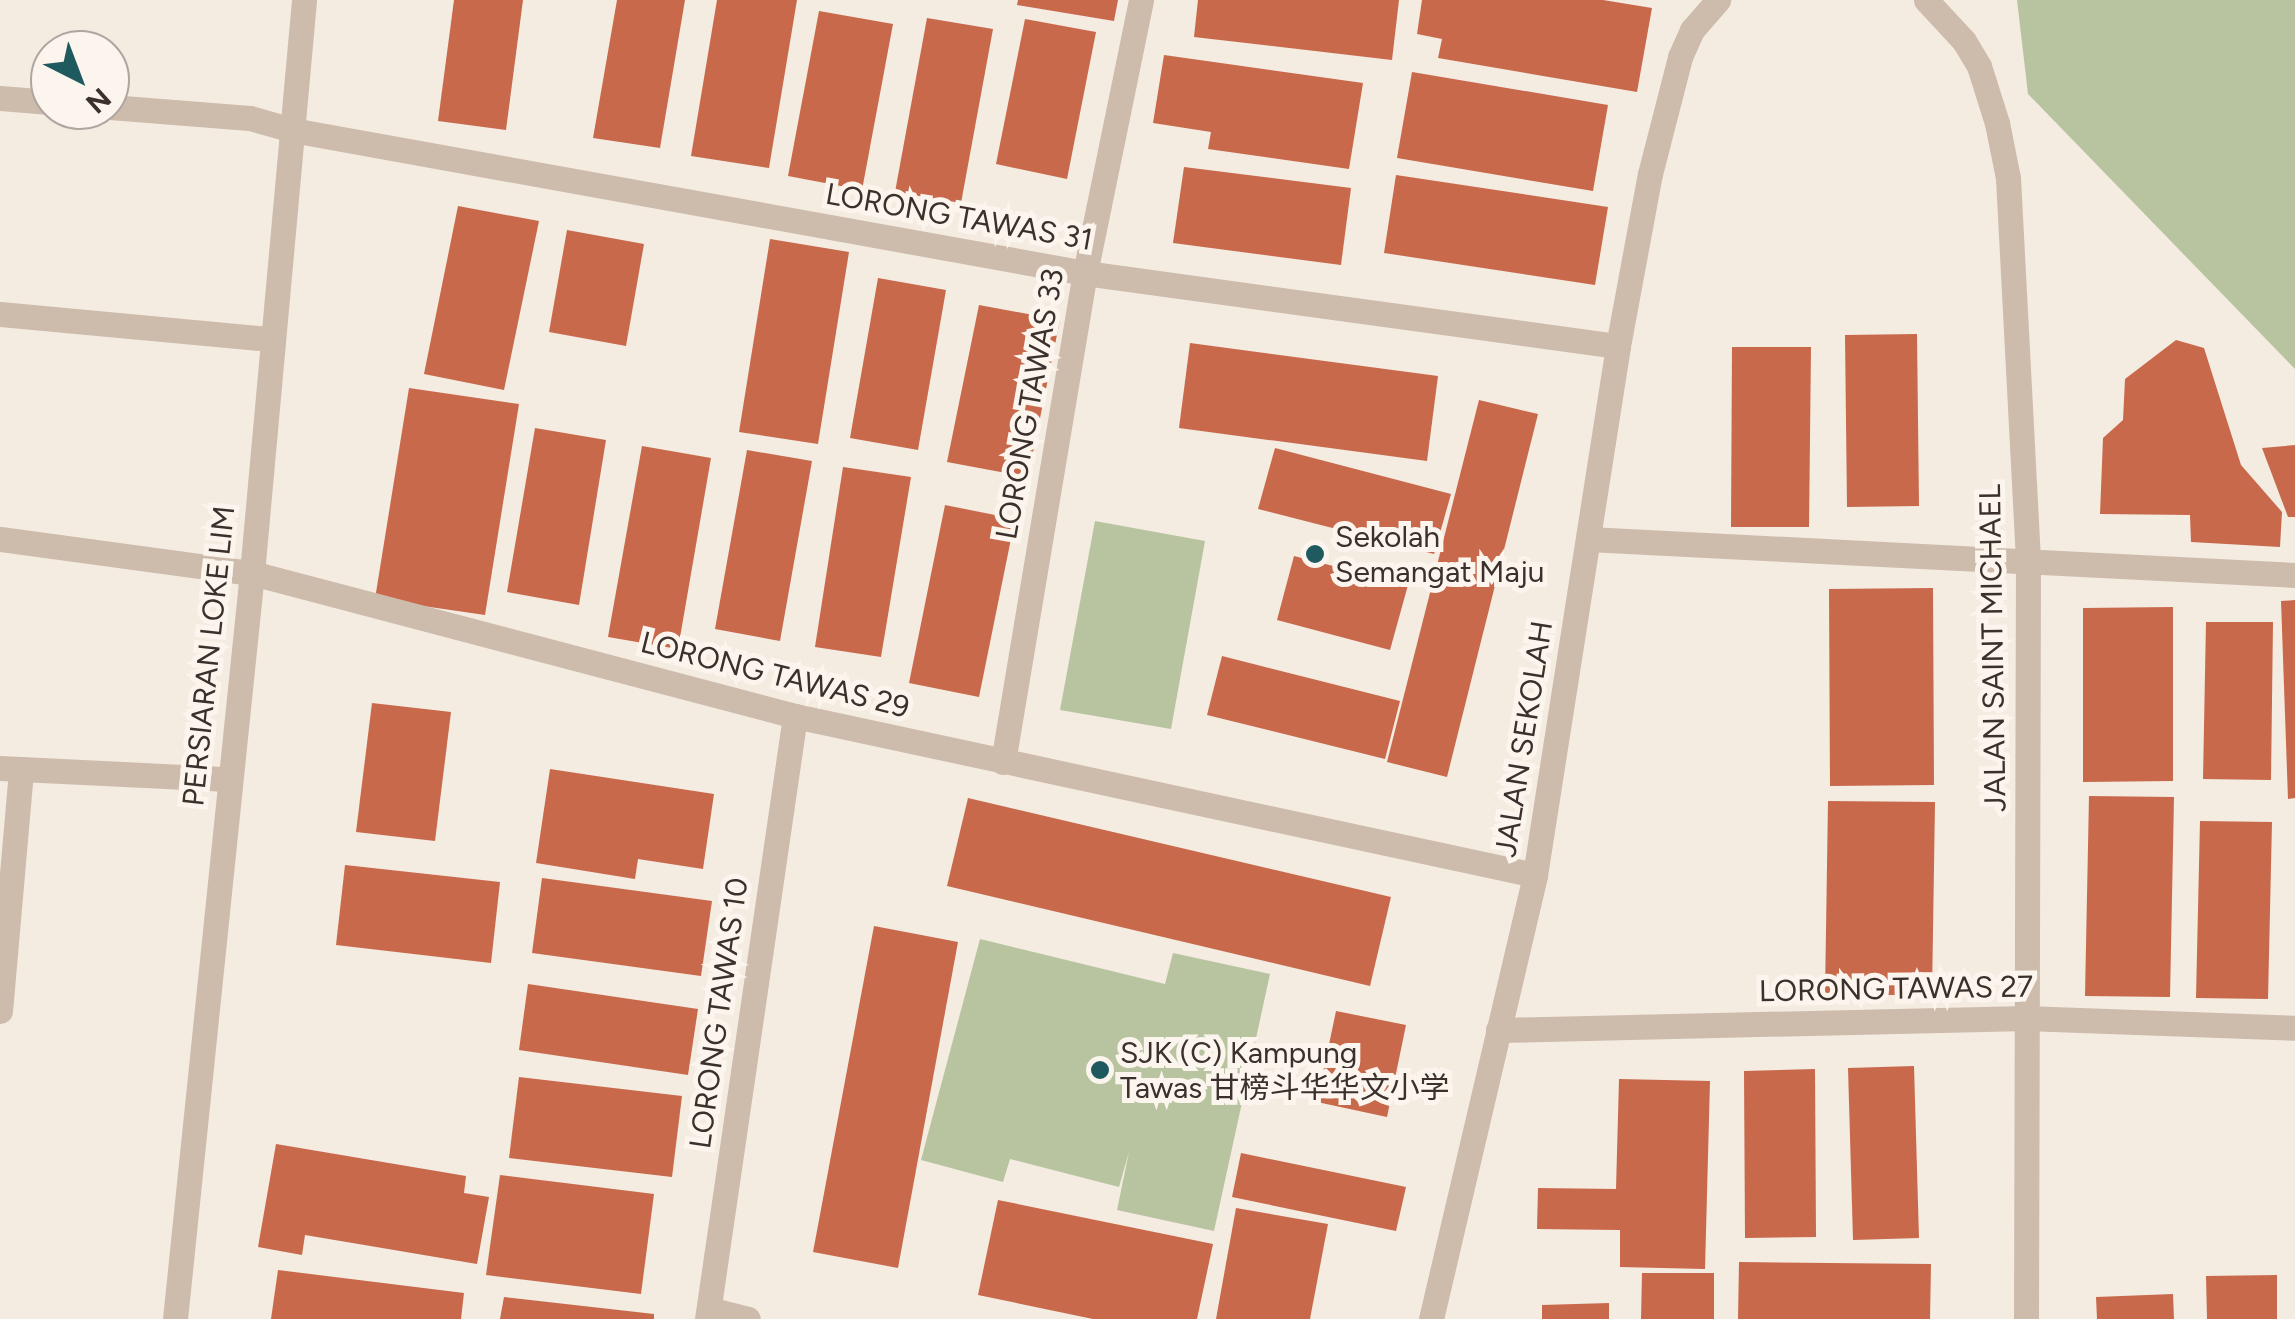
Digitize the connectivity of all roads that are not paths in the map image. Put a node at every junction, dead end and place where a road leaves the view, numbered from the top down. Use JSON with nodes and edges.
{"nodes":[{"id":1,"x":304,"y":0,"type":"edge"},
{"id":2,"x":1141,"y":0,"type":"edge"},
{"id":3,"x":1718,"y":0,"type":"edge"},
{"id":4,"x":1926,"y":0,"type":"edge"},
{"id":5,"x":0,"y":98,"type":"edge"},
{"id":6,"x":30,"y":100,"type":"edge"},
{"id":7,"x":130,"y":109,"type":"edge"},
{"id":8,"x":292,"y":130,"type":"junction"},
{"id":9,"x":1085,"y":273,"type":"junction"},
{"id":10,"x":0,"y":314,"type":"edge"},
{"id":11,"x":271,"y":339,"type":"junction"},
{"id":12,"x":1618,"y":346,"type":"junction"},
{"id":13,"x":0,"y":539,"type":"edge"},
{"id":14,"x":1588,"y":539,"type":"junction"},
{"id":15,"x":2028,"y":560,"type":"junction"},
{"id":16,"x":252,"y":574,"type":"junction"},
{"id":17,"x":2295,"y":575,"type":"edge"},
{"id":18,"x":794,"y":716,"type":"junction"},
{"id":19,"x":1004,"y":762,"type":"junction"},
{"id":20,"x":10,"y":769,"type":"edge"},
{"id":21,"x":228,"y":780,"type":"junction"},
{"id":22,"x":1535,"y":875,"type":"junction"},
{"id":23,"x":0,"y":1011,"type":"edge"},
{"id":24,"x":2027,"y":1018,"type":"junction"},
{"id":25,"x":2295,"y":1028,"type":"edge"},
{"id":26,"x":1498,"y":1030,"type":"junction"},
{"id":27,"x":708,"y":1314,"type":"edge"},
{"id":28,"x":175,"y":1319,"type":"edge"},
{"id":29,"x":748,"y":1319,"type":"edge"},
{"id":30,"x":1432,"y":1319,"type":"edge"},
{"id":31,"x":2026,"y":1319,"type":"edge"}],
"edges":[{"from":1,"to":8,"type":"street","name":"PERSIARAN LOKE LIM"},
{"from":2,"to":9,"type":"street","name":"LORONG TAWAS 33"},
{"from":3,"to":12,"type":"street","name":"JALAN SEKOLAH"},
{"from":4,"to":15,"type":"street","name":"JALAN SAINT MICHAEL"},
{"from":5,"to":6,"type":"street"},
{"from":7,"to":8,"type":"street","name":"LORONG TAWAS 31"},
{"from":8,"to":9,"type":"street","name":"LORONG TAWAS 31"},
{"from":8,"to":11,"type":"street","name":"PERSIARAN LOKE LIM"},
{"from":9,"to":12,"type":"street","name":"LORONG TAWAS 31"},
{"from":9,"to":19,"type":"street","name":"LORONG TAWAS 33"},
{"from":10,"to":11,"type":"street"},
{"from":11,"to":16,"type":"street","name":"PERSIARAN LOKE LIM"},
{"from":12,"to":14,"type":"street","name":"JALAN SEKOLAH"},
{"from":13,"to":16,"type":"street","name":"LORONG TAWAS 29"},
{"from":14,"to":15,"type":"street"},
{"from":14,"to":22,"type":"street","name":"JALAN SEKOLAH"},
{"from":15,"to":17,"type":"street"},
{"from":15,"to":24,"type":"street","name":"JALAN SAINT MICHAEL"},
{"from":16,"to":18,"type":"street","name":"LORONG TAWAS 29"},
{"from":16,"to":21,"type":"street","name":"PERSIARAN LOKE LIM"},
{"from":18,"to":19,"type":"street","name":"LORONG TAWAS 29"},
{"from":18,"to":27,"type":"street","name":"LORONG TAWAS 10"},
{"from":19,"to":22,"type":"street","name":"LORONG TAWAS 29"},
{"from":20,"to":21,"type":"street"},
{"from":20,"to":23,"type":"street"},
{"from":21,"to":28,"type":"street","name":"PERSIARAN LOKE LIM"},
{"from":22,"to":26,"type":"street","name":"JALAN SEKOLAH"},
{"from":24,"to":25,"type":"street","name":"LORONG TAWAS 27"},
{"from":24,"to":26,"type":"street","name":"LORONG TAWAS 27"},
{"from":24,"to":31,"type":"street","name":"JALAN SAINT MICHAEL"},
{"from":26,"to":30,"type":"street","name":"JALAN SEKOLAH"},
{"from":27,"to":29,"type":"street"}]}
